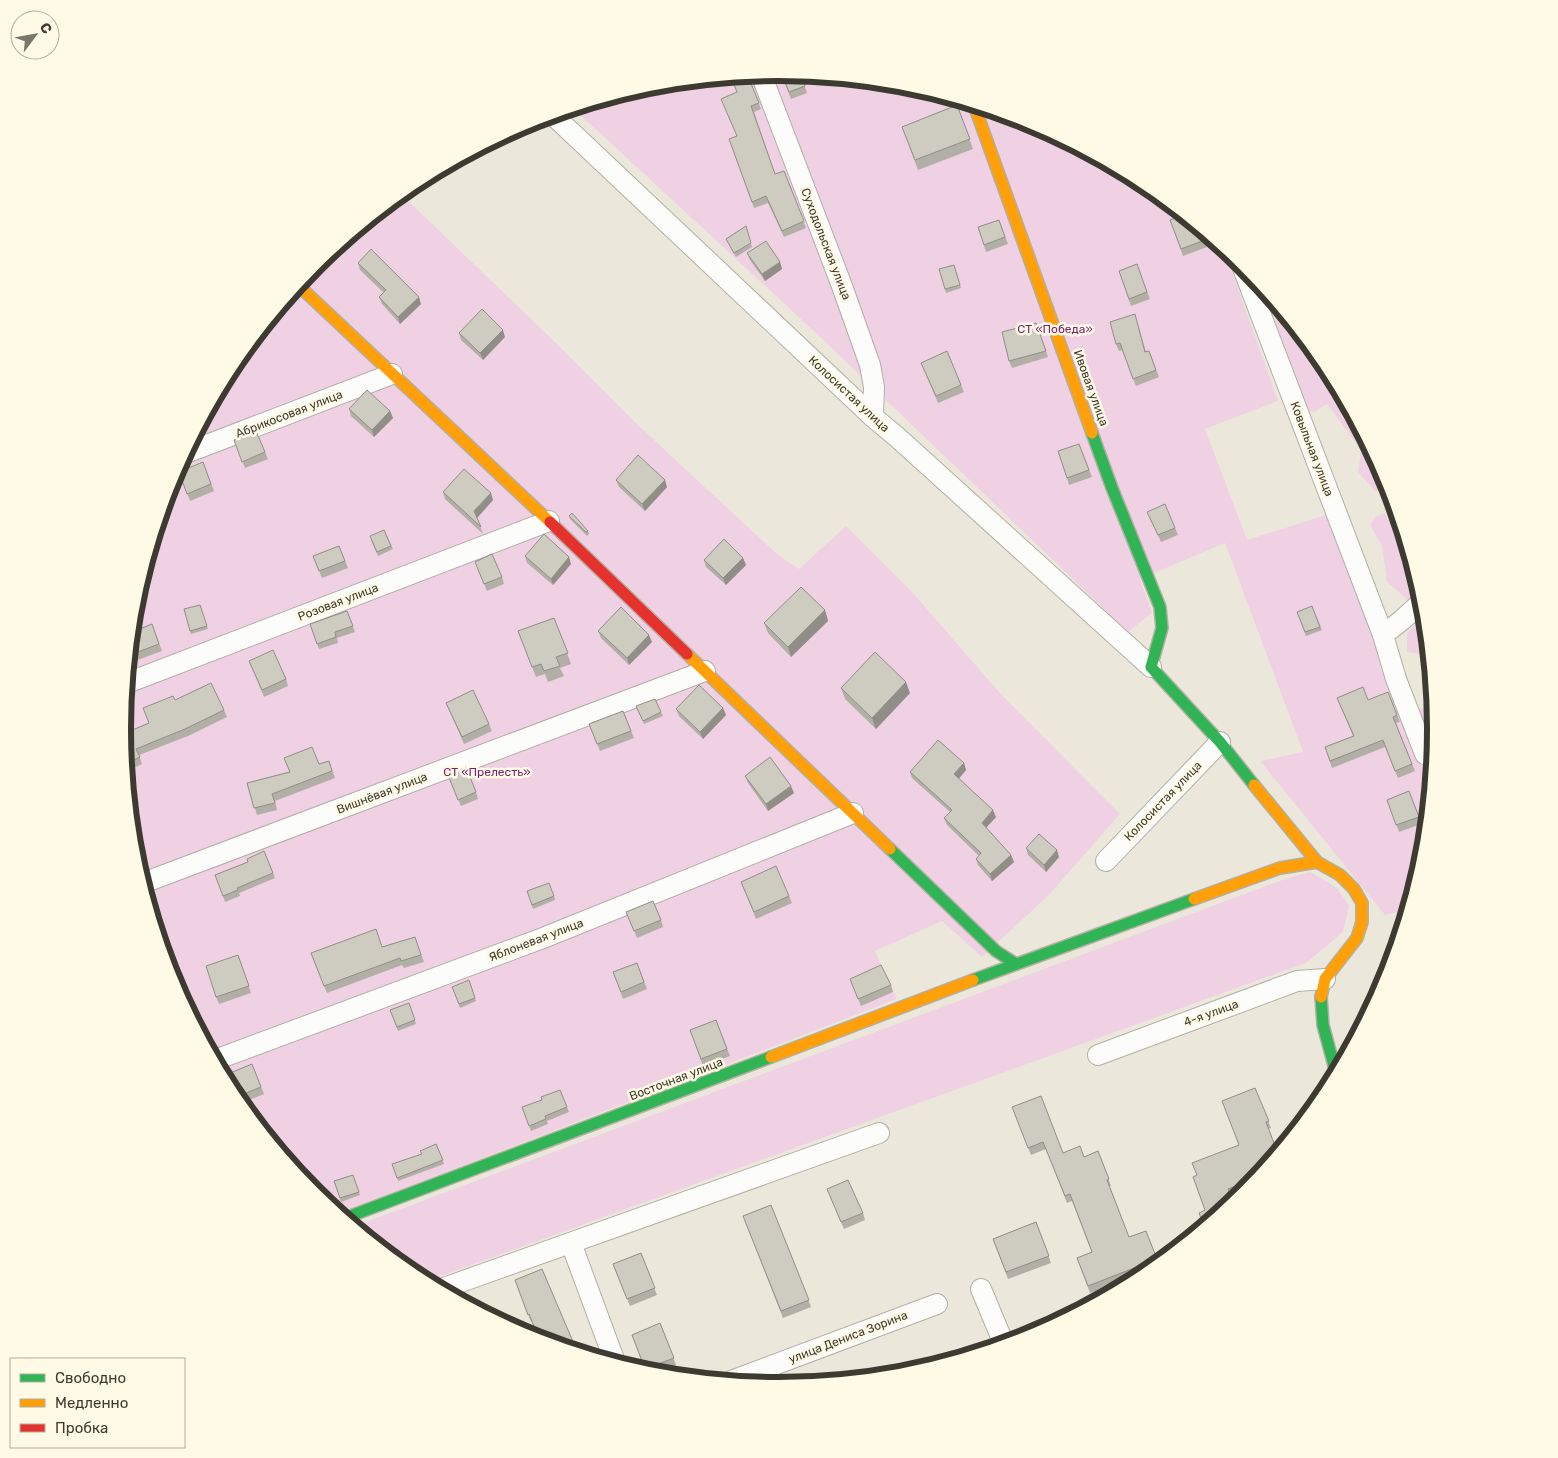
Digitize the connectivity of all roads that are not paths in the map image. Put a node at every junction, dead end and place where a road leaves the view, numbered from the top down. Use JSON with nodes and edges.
{"nodes":[{"id":1,"x":764,"y":82,"type":"edge"},
{"id":2,"x":976,"y":113,"type":"edge"},
{"id":3,"x":559,"y":121,"type":"edge"},
{"id":4,"x":1249,"y":284,"type":"edge"},
{"id":5,"x":303,"y":290,"type":"edge"},
{"id":6,"x":392,"y":374,"type":"junction"},
{"id":7,"x":873,"y":417,"type":"junction"},
{"id":8,"x":195,"y":450,"type":"edge"},
{"id":9,"x":549,"y":521,"type":"junction"},
{"id":10,"x":1415,"y":608,"type":"edge"},
{"id":11,"x":1383,"y":635,"type":"junction"},
{"id":12,"x":705,"y":670,"type":"junction"},
{"id":13,"x":1155,"y":672,"type":"junction"},
{"id":14,"x":134,"y":680,"type":"edge"},
{"id":15,"x":1220,"y":742,"type":"junction"},
{"id":16,"x":1425,"y":754,"type":"dead end"},
{"id":17,"x":854,"y":813,"type":"junction"},
{"id":18,"x":1106,"y":860,"type":"dead end"},
{"id":19,"x":1317,"y":862,"type":"junction"},
{"id":20,"x":150,"y":881,"type":"edge"},
{"id":21,"x":1016,"y":964,"type":"junction"},
{"id":22,"x":1325,"y":979,"type":"junction"},
{"id":23,"x":1098,"y":1055,"type":"dead end"},
{"id":24,"x":221,"y":1058,"type":"edge"},
{"id":25,"x":1333,"y":1064,"type":"edge"},
{"id":26,"x":879,"y":1133,"type":"dead end"},
{"id":27,"x":352,"y":1216,"type":"edge"},
{"id":28,"x":571,"y":1243,"type":"junction"},
{"id":29,"x":449,"y":1286,"type":"edge"},
{"id":30,"x":981,"y":1289,"type":"dead end"},
{"id":31,"x":937,"y":1304,"type":"dead end"},
{"id":32,"x":1001,"y":1337,"type":"edge"},
{"id":33,"x":612,"y":1355,"type":"edge"},
{"id":34,"x":746,"y":1375,"type":"edge"}],
"edges":[{"from":1,"to":7,"type":"street","name":"Суходольская улица"},
{"from":2,"to":13,"type":"street","name":"Ивовая улица"},
{"from":3,"to":7,"type":"street","name":"Колосистая улица"},
{"from":4,"to":11,"type":"street","name":"Ковыльная улица"},
{"from":5,"to":6,"type":"street"},
{"from":6,"to":8,"type":"street","name":"Абрикосовая улица"},
{"from":6,"to":9,"type":"street"},
{"from":7,"to":13,"type":"street","name":"Колосистая улица"},
{"from":9,"to":12,"type":"street"},
{"from":9,"to":14,"type":"street","name":"Розовая улица"},
{"from":10,"to":11,"type":"street"},
{"from":11,"to":16,"type":"street","name":"Ковыльная улица"},
{"from":12,"to":17,"type":"street"},
{"from":12,"to":20,"type":"street","name":"Вишнёвая улица"},
{"from":13,"to":15,"type":"street"},
{"from":15,"to":18,"type":"street","name":"Колосистая улица"},
{"from":15,"to":19,"type":"street"},
{"from":17,"to":21,"type":"street"},
{"from":17,"to":24,"type":"street","name":"Яблоневая улица"},
{"from":19,"to":21,"type":"street","name":"Восточная улица"},
{"from":19,"to":22,"type":"street"},
{"from":21,"to":27,"type":"street","name":"Восточная улица"},
{"from":22,"to":23,"type":"street","name":"4-я улица"},
{"from":22,"to":25,"type":"street"},
{"from":26,"to":28,"type":"street"},
{"from":28,"to":29,"type":"street"},
{"from":28,"to":33,"type":"street"},
{"from":30,"to":32,"type":"street"},
{"from":31,"to":34,"type":"street","name":"улица Дениса Зорина"}]}
